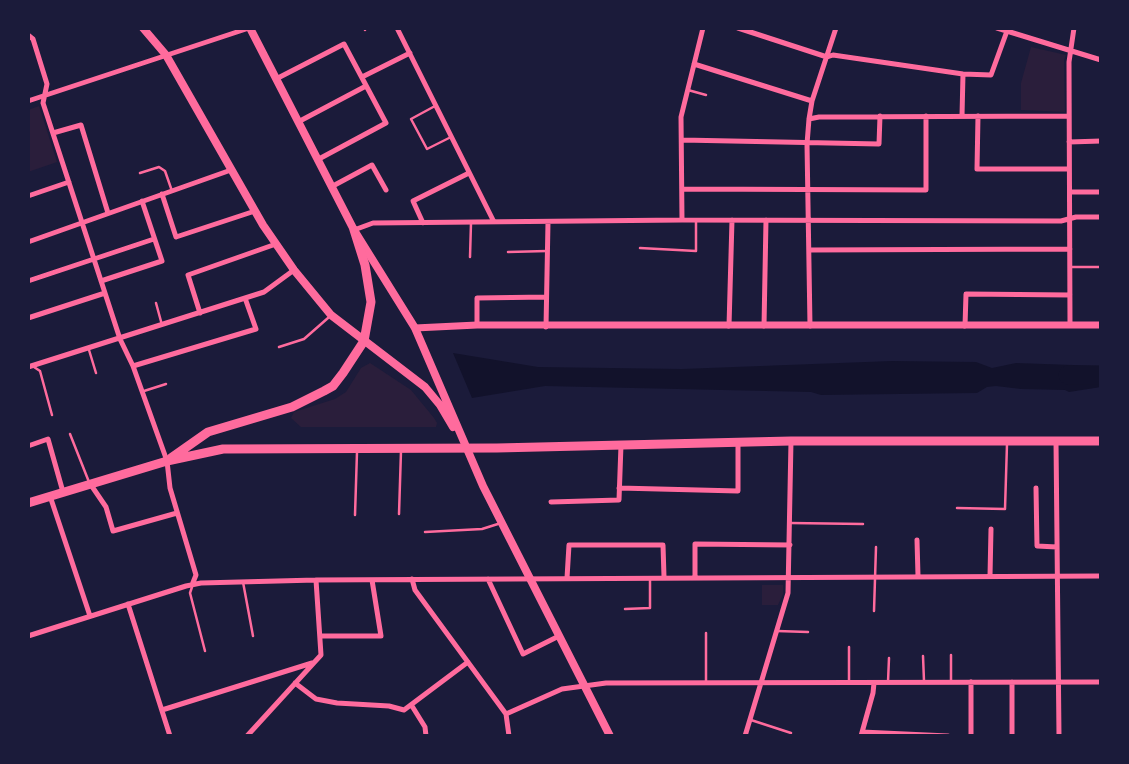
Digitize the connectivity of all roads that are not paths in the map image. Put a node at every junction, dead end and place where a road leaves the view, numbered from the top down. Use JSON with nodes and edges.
{"nodes":[{"id":1,"x":143,"y":28,"type":"edge"},
{"id":2,"x":250,"y":28,"type":"edge"},
{"id":3,"x":397,"y":28,"type":"edge"},
{"id":4,"x":703,"y":28,"type":"edge"},
{"id":5,"x":738,"y":28,"type":"edge"},
{"id":6,"x":836,"y":28,"type":"edge"},
{"id":7,"x":997,"y":28,"type":"edge"},
{"id":8,"x":1074,"y":28,"type":"edge"},
{"id":9,"x":1007,"y":31,"type":"junction"},
{"id":10,"x":28,"y":35,"type":"edge"},
{"id":11,"x":1070,"y":51,"type":"junction"},
{"id":12,"x":410,"y":53,"type":"junction"},
{"id":13,"x":166,"y":55,"type":"junction"},
{"id":14,"x":827,"y":57,"type":"junction"},
{"id":15,"x":1101,"y":60,"type":"edge"},
{"id":16,"x":694,"y":64,"type":"junction"},
{"id":17,"x":963,"y":74,"type":"junction"},
{"id":18,"x":362,"y":77,"type":"junction"},
{"id":19,"x":276,"y":79,"type":"junction"},
{"id":20,"x":366,"y":86,"type":"junction"},
{"id":21,"x":688,"y":90,"type":"junction"},
{"id":22,"x":706,"y":95,"type":"dead end"},
{"id":23,"x":46,"y":96,"type":"junction"},
{"id":24,"x":28,"y":101,"type":"edge"},
{"id":25,"x":811,"y":101,"type":"junction"},
{"id":26,"x":436,"y":106,"type":"junction"},
{"id":27,"x":880,"y":116,"type":"junction"},
{"id":28,"x":926,"y":116,"type":"junction"},
{"id":29,"x":962,"y":116,"type":"junction"},
{"id":30,"x":978,"y":116,"type":"junction"},
{"id":31,"x":1069,"y":116,"type":"junction"},
{"id":32,"x":809,"y":118,"type":"junction"},
{"id":33,"x":298,"y":122,"type":"junction"},
{"id":34,"x":53,"y":133,"type":"junction"},
{"id":35,"x":451,"y":136,"type":"junction"},
{"id":36,"x":681,"y":140,"type":"junction"},
{"id":37,"x":1101,"y":141,"type":"edge"},
{"id":38,"x":1069,"y":142,"type":"junction"},
{"id":39,"x":807,"y":144,"type":"junction"},
{"id":40,"x":317,"y":160,"type":"junction"},
{"id":41,"x":1069,"y":169,"type":"junction"},
{"id":42,"x":231,"y":170,"type":"junction"},
{"id":43,"x":140,"y":173,"type":"dead end"},
{"id":44,"x":469,"y":173,"type":"junction"},
{"id":45,"x":69,"y":182,"type":"junction"},
{"id":46,"x":331,"y":187,"type":"junction"},
{"id":47,"x":682,"y":189,"type":"junction"},
{"id":48,"x":386,"y":190,"type":"dead end"},
{"id":49,"x":172,"y":191,"type":"junction"},
{"id":50,"x":809,"y":191,"type":"junction"},
{"id":51,"x":1070,"y":192,"type":"junction"},
{"id":52,"x":1101,"y":192,"type":"edge"},
{"id":53,"x":162,"y":194,"type":"junction"},
{"id":54,"x":28,"y":196,"type":"edge"},
{"id":55,"x":142,"y":201,"type":"junction"},
{"id":56,"x":255,"y":211,"type":"junction"},
{"id":57,"x":108,"y":213,"type":"junction"},
{"id":58,"x":1101,"y":217,"type":"edge"},
{"id":59,"x":1070,"y":219,"type":"junction"},
{"id":60,"x":682,"y":220,"type":"junction"},
{"id":61,"x":696,"y":220,"type":"junction"},
{"id":62,"x":732,"y":220,"type":"junction"},
{"id":63,"x":766,"y":220,"type":"junction"},
{"id":64,"x":810,"y":220,"type":"junction"},
{"id":65,"x":82,"y":222,"type":"junction"},
{"id":66,"x":494,"y":222,"type":"junction"},
{"id":67,"x":548,"y":222,"type":"junction"},
{"id":68,"x":423,"y":223,"type":"junction"},
{"id":69,"x":471,"y":223,"type":"junction"},
{"id":70,"x":354,"y":230,"type":"junction"},
{"id":71,"x":154,"y":239,"type":"junction"},
{"id":72,"x":28,"y":242,"type":"edge"},
{"id":73,"x":276,"y":244,"type":"junction"},
{"id":74,"x":640,"y":248,"type":"dead end"},
{"id":75,"x":1070,"y":249,"type":"junction"},
{"id":76,"x":810,"y":250,"type":"junction"},
{"id":77,"x":547,"y":251,"type":"junction"},
{"id":78,"x":508,"y":252,"type":"dead end"},
{"id":79,"x":470,"y":257,"type":"dead end"},
{"id":80,"x":94,"y":259,"type":"junction"},
{"id":81,"x":1070,"y":267,"type":"junction"},
{"id":82,"x":1101,"y":267,"type":"edge"},
{"id":83,"x":293,"y":270,"type":"junction"},
{"id":84,"x":28,"y":281,"type":"edge"},
{"id":85,"x":101,"y":281,"type":"junction"},
{"id":86,"x":105,"y":293,"type":"junction"},
{"id":87,"x":1070,"y":295,"type":"junction"},
{"id":88,"x":546,"y":297,"type":"junction"},
{"id":89,"x":246,"y":298,"type":"junction"},
{"id":90,"x":156,"y":303,"type":"dead end"},
{"id":91,"x":200,"y":313,"type":"junction"},
{"id":92,"x":331,"y":315,"type":"junction"},
{"id":93,"x":28,"y":318,"type":"edge"},
{"id":94,"x":162,"y":325,"type":"junction"},
{"id":95,"x":1070,"y":325,"type":"junction"},
{"id":96,"x":1101,"y":325,"type":"edge"},
{"id":97,"x":477,"y":326,"type":"junction"},
{"id":98,"x":729,"y":326,"type":"junction"},
{"id":99,"x":764,"y":326,"type":"junction"},
{"id":100,"x":810,"y":326,"type":"junction"},
{"id":101,"x":965,"y":326,"type":"junction"},
{"id":102,"x":546,"y":327,"type":"junction"},
{"id":103,"x":415,"y":328,"type":"junction"},
{"id":104,"x":120,"y":339,"type":"junction"},
{"id":105,"x":364,"y":341,"type":"junction"},
{"id":106,"x":279,"y":347,"type":"dead end"},
{"id":107,"x":88,"y":348,"type":"junction"},
{"id":108,"x":29,"y":365,"type":"edge"},
{"id":109,"x":133,"y":366,"type":"junction"},
{"id":110,"x":96,"y":373,"type":"dead end"},
{"id":111,"x":166,"y":384,"type":"dead end"},
{"id":112,"x":141,"y":392,"type":"junction"},
{"id":113,"x":52,"y":415,"type":"dead end"},
{"id":114,"x":70,"y":434,"type":"dead end"},
{"id":115,"x":791,"y":440,"type":"junction"},
{"id":116,"x":1007,"y":441,"type":"junction"},
{"id":117,"x":1056,"y":441,"type":"junction"},
{"id":118,"x":1101,"y":441,"type":"edge"},
{"id":119,"x":738,"y":442,"type":"junction"},
{"id":120,"x":621,"y":445,"type":"junction"},
{"id":121,"x":28,"y":446,"type":"edge"},
{"id":122,"x":357,"y":447,"type":"junction"},
{"id":123,"x":466,"y":448,"type":"junction"},
{"id":124,"x":401,"y":449,"type":"junction"},
{"id":125,"x":167,"y":461,"type":"junction"},
{"id":126,"x":90,"y":485,"type":"junction"},
{"id":127,"x":619,"y":488,"type":"junction"},
{"id":128,"x":1036,"y":488,"type":"dead end"},
{"id":129,"x":63,"y":492,"type":"junction"},
{"id":130,"x":50,"y":496,"type":"junction"},
{"id":131,"x":551,"y":502,"type":"dead end"},
{"id":132,"x":28,"y":503,"type":"edge"},
{"id":133,"x":957,"y":508,"type":"dead end"},
{"id":134,"x":177,"y":513,"type":"junction"},
{"id":135,"x":398,"y":514,"type":"dead end"},
{"id":136,"x":355,"y":515,"type":"dead end"},
{"id":137,"x":501,"y":523,"type":"junction"},
{"id":138,"x":790,"y":523,"type":"junction"},
{"id":139,"x":863,"y":524,"type":"dead end"},
{"id":140,"x":991,"y":529,"type":"dead end"},
{"id":141,"x":425,"y":532,"type":"dead end"},
{"id":142,"x":917,"y":540,"type":"dead end"},
{"id":143,"x":790,"y":545,"type":"junction"},
{"id":144,"x":876,"y":547,"type":"dead end"},
{"id":145,"x":1057,"y":547,"type":"junction"},
{"id":146,"x":790,"y":576,"type":"junction"},
{"id":147,"x":875,"y":576,"type":"junction"},
{"id":148,"x":918,"y":576,"type":"junction"},
{"id":149,"x":990,"y":576,"type":"junction"},
{"id":150,"x":1058,"y":576,"type":"junction"},
{"id":151,"x":1101,"y":576,"type":"edge"},
{"id":152,"x":695,"y":577,"type":"junction"},
{"id":153,"x":567,"y":578,"type":"junction"},
{"id":154,"x":650,"y":578,"type":"junction"},
{"id":155,"x":664,"y":578,"type":"junction"},
{"id":156,"x":412,"y":579,"type":"junction"},
{"id":157,"x":488,"y":579,"type":"junction"},
{"id":158,"x":530,"y":579,"type":"junction"},
{"id":159,"x":316,"y":580,"type":"junction"},
{"id":160,"x":372,"y":580,"type":"junction"},
{"id":161,"x":243,"y":582,"type":"junction"},
{"id":162,"x":192,"y":585,"type":"junction"},
{"id":163,"x":128,"y":604,"type":"junction"},
{"id":164,"x":625,"y":609,"type":"dead end"},
{"id":165,"x":874,"y":611,"type":"dead end"},
{"id":166,"x":90,"y":616,"type":"junction"},
{"id":167,"x":776,"y":631,"type":"junction"},
{"id":168,"x":808,"y":632,"type":"dead end"},
{"id":169,"x":706,"y":633,"type":"dead end"},
{"id":170,"x":28,"y":636,"type":"edge"},
{"id":171,"x":253,"y":636,"type":"dead end"},
{"id":172,"x":320,"y":636,"type":"junction"},
{"id":173,"x":559,"y":636,"type":"junction"},
{"id":174,"x":849,"y":647,"type":"dead end"},
{"id":175,"x":205,"y":651,"type":"dead end"},
{"id":176,"x":951,"y":655,"type":"dead end"},
{"id":177,"x":923,"y":656,"type":"dead end"},
{"id":178,"x":889,"y":658,"type":"dead end"},
{"id":179,"x":314,"y":662,"type":"junction"},
{"id":180,"x":468,"y":662,"type":"junction"},
{"id":181,"x":706,"y":682,"type":"junction"},
{"id":182,"x":761,"y":682,"type":"junction"},
{"id":183,"x":849,"y":682,"type":"junction"},
{"id":184,"x":888,"y":682,"type":"junction"},
{"id":185,"x":924,"y":682,"type":"junction"},
{"id":186,"x":951,"y":682,"type":"junction"},
{"id":187,"x":971,"y":682,"type":"junction"},
{"id":188,"x":1012,"y":682,"type":"junction"},
{"id":189,"x":1058,"y":682,"type":"junction"},
{"id":190,"x":1101,"y":682,"type":"edge"},
{"id":191,"x":295,"y":683,"type":"junction"},
{"id":192,"x":874,"y":683,"type":"junction"},
{"id":193,"x":584,"y":685,"type":"junction"},
{"id":194,"x":412,"y":706,"type":"junction"},
{"id":195,"x":162,"y":710,"type":"junction"},
{"id":196,"x":506,"y":713,"type":"junction"},
{"id":197,"x":750,"y":720,"type":"junction"},
{"id":198,"x":791,"y":733,"type":"dead end"},
{"id":199,"x":861,"y":734,"type":"edge"},
{"id":200,"x":170,"y":736,"type":"edge"},
{"id":201,"x":247,"y":736,"type":"edge"},
{"id":202,"x":426,"y":736,"type":"edge"},
{"id":203,"x":509,"y":736,"type":"edge"},
{"id":204,"x":610,"y":736,"type":"edge"},
{"id":205,"x":745,"y":736,"type":"edge"},
{"id":206,"x":948,"y":736,"type":"edge"},
{"id":207,"x":971,"y":736,"type":"edge"},
{"id":208,"x":1012,"y":736,"type":"edge"},
{"id":209,"x":1059,"y":736,"type":"edge"}],
"edges":[{"from":1,"to":13,"type":"main road"},
{"from":2,"to":13,"type":"street"},
{"from":2,"to":19,"type":"main road"},
{"from":3,"to":12,"type":"street"},
{"from":4,"to":16,"type":"street"},
{"from":5,"to":14,"type":"street"},
{"from":6,"to":14,"type":"street"},
{"from":7,"to":9,"type":"street"},
{"from":8,"to":11,"type":"street"},
{"from":9,"to":11,"type":"street"},
{"from":9,"to":17,"type":"street"},
{"from":10,"to":23,"type":"street"},
{"from":11,"to":15,"type":"street"},
{"from":11,"to":31,"type":"street"},
{"from":12,"to":18,"type":"street"},
{"from":12,"to":26,"type":"street"},
{"from":13,"to":23,"type":"street"},
{"from":13,"to":42,"type":"main road"},
{"from":14,"to":17,"type":"street"},
{"from":14,"to":25,"type":"street"},
{"from":16,"to":21,"type":"street"},
{"from":16,"to":25,"type":"street"},
{"from":17,"to":29,"type":"street"},
{"from":18,"to":19,"type":"street"},
{"from":18,"to":20,"type":"street"},
{"from":19,"to":33,"type":"main road"},
{"from":20,"to":33,"type":"street"},
{"from":20,"to":40,"type":"street"},
{"from":21,"to":22,"type":"lane"},
{"from":21,"to":36,"type":"street"},
{"from":23,"to":24,"type":"street"},
{"from":23,"to":34,"type":"street"},
{"from":25,"to":32,"type":"street"},
{"from":26,"to":35,"type":"street"},
{"from":26,"to":35,"type":"lane"},
{"from":27,"to":28,"type":"street"},
{"from":27,"to":32,"type":"street"},
{"from":27,"to":39,"type":"street"},
{"from":28,"to":29,"type":"street"},
{"from":28,"to":50,"type":"street"},
{"from":29,"to":30,"type":"street"},
{"from":30,"to":31,"type":"street"},
{"from":30,"to":41,"type":"street"},
{"from":31,"to":38,"type":"street"},
{"from":32,"to":39,"type":"street"},
{"from":33,"to":40,"type":"main road"},
{"from":34,"to":45,"type":"street"},
{"from":34,"to":57,"type":"street"},
{"from":35,"to":44,"type":"street"},
{"from":36,"to":39,"type":"street"},
{"from":36,"to":47,"type":"street"},
{"from":37,"to":38,"type":"street"},
{"from":38,"to":41,"type":"street"},
{"from":39,"to":50,"type":"street"},
{"from":40,"to":46,"type":"main road"},
{"from":41,"to":51,"type":"street"},
{"from":42,"to":49,"type":"street"},
{"from":42,"to":56,"type":"main road"},
{"from":43,"to":49,"type":"lane"},
{"from":44,"to":66,"type":"street"},
{"from":44,"to":68,"type":"street"},
{"from":45,"to":54,"type":"street"},
{"from":45,"to":65,"type":"street"},
{"from":46,"to":48,"type":"street"},
{"from":46,"to":70,"type":"main road"},
{"from":47,"to":50,"type":"street"},
{"from":47,"to":60,"type":"street"},
{"from":49,"to":53,"type":"street"},
{"from":50,"to":64,"type":"street"},
{"from":51,"to":52,"type":"street"},
{"from":51,"to":59,"type":"street"},
{"from":53,"to":55,"type":"street"},
{"from":53,"to":56,"type":"street"},
{"from":55,"to":57,"type":"street"},
{"from":55,"to":71,"type":"street"},
{"from":56,"to":73,"type":"main road"},
{"from":57,"to":65,"type":"street"},
{"from":58,"to":59,"type":"street"},
{"from":59,"to":64,"type":"street"},
{"from":59,"to":75,"type":"street"},
{"from":60,"to":61,"type":"street"},
{"from":60,"to":67,"type":"street"},
{"from":61,"to":62,"type":"street"},
{"from":61,"to":74,"type":"lane"},
{"from":62,"to":63,"type":"street"},
{"from":62,"to":98,"type":"street"},
{"from":63,"to":64,"type":"street"},
{"from":63,"to":99,"type":"street"},
{"from":64,"to":76,"type":"street"},
{"from":65,"to":72,"type":"street"},
{"from":65,"to":80,"type":"street"},
{"from":66,"to":67,"type":"street"},
{"from":66,"to":69,"type":"street"},
{"from":67,"to":77,"type":"street"},
{"from":68,"to":69,"type":"street"},
{"from":68,"to":70,"type":"street"},
{"from":69,"to":79,"type":"lane"},
{"from":70,"to":103,"type":"main road"},
{"from":70,"to":105,"type":"main road"},
{"from":71,"to":80,"type":"street"},
{"from":71,"to":85,"type":"street"},
{"from":73,"to":83,"type":"main road"},
{"from":73,"to":91,"type":"street"},
{"from":75,"to":76,"type":"street"},
{"from":75,"to":81,"type":"street"},
{"from":76,"to":100,"type":"street"},
{"from":77,"to":78,"type":"lane"},
{"from":77,"to":88,"type":"street"},
{"from":80,"to":84,"type":"street"},
{"from":80,"to":85,"type":"street"},
{"from":81,"to":82,"type":"lane"},
{"from":81,"to":87,"type":"street"},
{"from":83,"to":89,"type":"street"},
{"from":83,"to":92,"type":"main road"},
{"from":85,"to":86,"type":"street"},
{"from":86,"to":93,"type":"street"},
{"from":86,"to":104,"type":"street"},
{"from":87,"to":95,"type":"street"},
{"from":87,"to":101,"type":"street"},
{"from":88,"to":97,"type":"street"},
{"from":88,"to":102,"type":"street"},
{"from":89,"to":91,"type":"street"},
{"from":89,"to":109,"type":"street"},
{"from":90,"to":94,"type":"lane"},
{"from":91,"to":94,"type":"street"},
{"from":92,"to":105,"type":"main road"},
{"from":92,"to":106,"type":"lane"},
{"from":94,"to":104,"type":"street"},
{"from":95,"to":96,"type":"street"},
{"from":95,"to":101,"type":"street"},
{"from":97,"to":102,"type":"street"},
{"from":97,"to":103,"type":"street"},
{"from":98,"to":99,"type":"street"},
{"from":98,"to":102,"type":"street"},
{"from":99,"to":100,"type":"street"},
{"from":100,"to":101,"type":"street"},
{"from":103,"to":123,"type":"main road"},
{"from":104,"to":107,"type":"street"},
{"from":104,"to":109,"type":"street"},
{"from":105,"to":123,"type":"main road"},
{"from":105,"to":125,"type":"main road"},
{"from":107,"to":108,"type":"street"},
{"from":107,"to":110,"type":"lane"},
{"from":108,"to":113,"type":"lane"},
{"from":109,"to":112,"type":"street"},
{"from":111,"to":112,"type":"lane"},
{"from":112,"to":125,"type":"street"},
{"from":114,"to":126,"type":"lane"},
{"from":115,"to":116,"type":"main road"},
{"from":115,"to":119,"type":"main road"},
{"from":115,"to":138,"type":"street"},
{"from":116,"to":117,"type":"main road"},
{"from":116,"to":133,"type":"lane"},
{"from":117,"to":118,"type":"main road"},
{"from":117,"to":145,"type":"street"},
{"from":119,"to":120,"type":"main road"},
{"from":119,"to":127,"type":"street"},
{"from":120,"to":123,"type":"main road"},
{"from":120,"to":127,"type":"street"},
{"from":121,"to":129,"type":"street"},
{"from":122,"to":124,"type":"main road"},
{"from":122,"to":125,"type":"main road"},
{"from":122,"to":136,"type":"lane"},
{"from":123,"to":124,"type":"main road"},
{"from":123,"to":137,"type":"main road"},
{"from":124,"to":135,"type":"lane"},
{"from":125,"to":126,"type":"main road"},
{"from":125,"to":134,"type":"street"},
{"from":126,"to":129,"type":"main road"},
{"from":126,"to":134,"type":"street"},
{"from":127,"to":131,"type":"street"},
{"from":128,"to":145,"type":"street"},
{"from":129,"to":130,"type":"main road"},
{"from":130,"to":132,"type":"main road"},
{"from":130,"to":166,"type":"street"},
{"from":134,"to":162,"type":"street"},
{"from":137,"to":141,"type":"lane"},
{"from":137,"to":158,"type":"main road"},
{"from":138,"to":139,"type":"lane"},
{"from":138,"to":143,"type":"street"},
{"from":140,"to":149,"type":"street"},
{"from":142,"to":148,"type":"street"},
{"from":143,"to":146,"type":"street"},
{"from":143,"to":152,"type":"street"},
{"from":144,"to":147,"type":"lane"},
{"from":145,"to":150,"type":"street"},
{"from":146,"to":147,"type":"street"},
{"from":146,"to":152,"type":"street"},
{"from":146,"to":167,"type":"street"},
{"from":147,"to":148,"type":"street"},
{"from":147,"to":165,"type":"lane"},
{"from":148,"to":149,"type":"street"},
{"from":149,"to":150,"type":"street"},
{"from":150,"to":151,"type":"street"},
{"from":150,"to":189,"type":"street"},
{"from":152,"to":155,"type":"street"},
{"from":153,"to":154,"type":"street"},
{"from":153,"to":155,"type":"street"},
{"from":153,"to":158,"type":"street"},
{"from":154,"to":155,"type":"street"},
{"from":154,"to":164,"type":"lane"},
{"from":156,"to":157,"type":"street"},
{"from":156,"to":160,"type":"street"},
{"from":156,"to":180,"type":"street"},
{"from":157,"to":158,"type":"street"},
{"from":157,"to":173,"type":"street"},
{"from":158,"to":173,"type":"main road"},
{"from":159,"to":160,"type":"street"},
{"from":159,"to":161,"type":"street"},
{"from":159,"to":172,"type":"street"},
{"from":160,"to":172,"type":"street"},
{"from":161,"to":162,"type":"street"},
{"from":161,"to":171,"type":"lane"},
{"from":162,"to":163,"type":"street"},
{"from":162,"to":175,"type":"lane"},
{"from":163,"to":166,"type":"street"},
{"from":163,"to":195,"type":"street"},
{"from":166,"to":170,"type":"street"},
{"from":167,"to":168,"type":"lane"},
{"from":167,"to":182,"type":"street"},
{"from":169,"to":181,"type":"lane"},
{"from":172,"to":179,"type":"street"},
{"from":173,"to":193,"type":"main road"},
{"from":174,"to":183,"type":"lane"},
{"from":176,"to":186,"type":"lane"},
{"from":177,"to":185,"type":"lane"},
{"from":178,"to":184,"type":"lane"},
{"from":179,"to":191,"type":"street"},
{"from":179,"to":195,"type":"street"},
{"from":180,"to":194,"type":"street"},
{"from":180,"to":196,"type":"street"},
{"from":181,"to":182,"type":"street"},
{"from":181,"to":193,"type":"street"},
{"from":182,"to":183,"type":"street"},
{"from":182,"to":197,"type":"street"},
{"from":183,"to":192,"type":"street"},
{"from":184,"to":185,"type":"street"},
{"from":184,"to":192,"type":"street"},
{"from":185,"to":186,"type":"street"},
{"from":186,"to":187,"type":"street"},
{"from":187,"to":188,"type":"street"},
{"from":187,"to":207,"type":"street"},
{"from":188,"to":189,"type":"street"},
{"from":188,"to":208,"type":"street"},
{"from":189,"to":190,"type":"street"},
{"from":189,"to":209,"type":"street"},
{"from":191,"to":194,"type":"street"},
{"from":191,"to":201,"type":"street"},
{"from":192,"to":199,"type":"street"},
{"from":193,"to":196,"type":"street"},
{"from":193,"to":204,"type":"main road"},
{"from":194,"to":202,"type":"street"},
{"from":195,"to":200,"type":"street"},
{"from":196,"to":203,"type":"street"},
{"from":197,"to":198,"type":"lane"},
{"from":197,"to":205,"type":"street"},
{"from":199,"to":206,"type":"street"}]}
